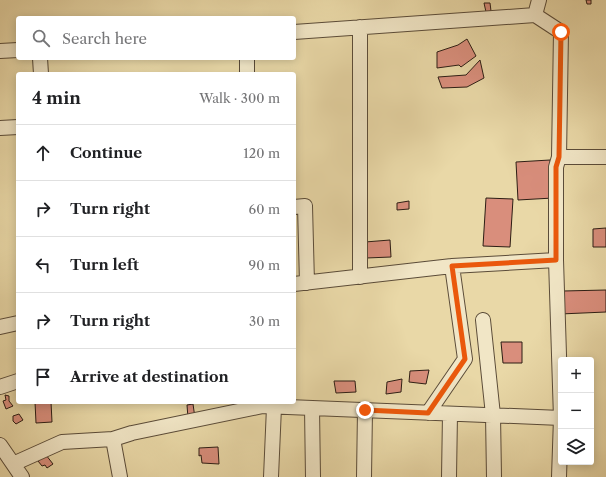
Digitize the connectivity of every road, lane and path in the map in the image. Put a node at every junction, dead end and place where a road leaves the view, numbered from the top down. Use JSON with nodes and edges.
{"nodes":[{"id":1,"x":539,"y":0,"type":"edge"},
{"id":2,"x":535,"y":15,"type":"junction"},
{"id":3,"x":360,"y":27,"type":"junction"},
{"id":4,"x":296,"y":32,"type":"edge"},
{"id":5,"x":16,"y":50,"type":"edge"},
{"id":6,"x":0,"y":51,"type":"edge"},
{"id":7,"x":40,"y":60,"type":"edge"},
{"id":8,"x":247,"y":60,"type":"edge"},
{"id":9,"x":41,"y":72,"type":"edge"},
{"id":10,"x":247,"y":72,"type":"edge"},
{"id":11,"x":16,"y":127,"type":"edge"},
{"id":12,"x":0,"y":128,"type":"edge"},
{"id":13,"x":559,"y":157,"type":"junction"},
{"id":14,"x":606,"y":157,"type":"edge"},
{"id":15,"x":296,"y":207,"type":"edge"},
{"id":16,"x":556,"y":260,"type":"junction"},
{"id":17,"x":452,"y":266,"type":"junction"},
{"id":18,"x":360,"y":277,"type":"junction"},
{"id":19,"x":301,"y":284,"type":"edge"},
{"id":20,"x":483,"y":320,"type":"dead end"},
{"id":21,"x":16,"y":323,"type":"edge"},
{"id":22,"x":0,"y":327,"type":"edge"},
{"id":23,"x":16,"y":382,"type":"edge"},
{"id":24,"x":0,"y":387,"type":"edge"},
{"id":25,"x":560,"y":393,"type":"edge"},
{"id":26,"x":267,"y":405,"type":"edge"},
{"id":27,"x":312,"y":408,"type":"junction"},
{"id":28,"x":365,"y":410,"type":"junction"},
{"id":29,"x":428,"y":413,"type":"junction"},
{"id":30,"x":450,"y":414,"type":"junction"},
{"id":31,"x":493,"y":415,"type":"junction"},
{"id":32,"x":558,"y":418,"type":"edge"},
{"id":33,"x":561,"y":429,"type":"edge"},
{"id":34,"x":113,"y":439,"type":"junction"},
{"id":35,"x":0,"y":445,"type":"edge"},
{"id":36,"x":13,"y":464,"type":"junction"},
{"id":37,"x":22,"y":477,"type":"edge"},
{"id":38,"x":120,"y":477,"type":"edge"},
{"id":39,"x":271,"y":477,"type":"edge"},
{"id":40,"x":312,"y":477,"type":"edge"},
{"id":41,"x":364,"y":477,"type":"edge"},
{"id":42,"x":449,"y":477,"type":"edge"},
{"id":43,"x":494,"y":477,"type":"edge"},
{"id":44,"x":559,"y":477,"type":"edge"}],
"edges":[{"from":1,"to":2,"type":"street"},
{"from":2,"to":3,"type":"street"},
{"from":2,"to":13,"type":"street"},
{"from":3,"to":4,"type":"street"},
{"from":3,"to":18,"type":"street"},
{"from":5,"to":6,"type":"street"},
{"from":7,"to":9,"type":"street"},
{"from":8,"to":10,"type":"street"},
{"from":11,"to":12,"type":"street"},
{"from":13,"to":14,"type":"street"},
{"from":13,"to":16,"type":"street"},
{"from":15,"to":19,"type":"street"},
{"from":16,"to":17,"type":"street"},
{"from":16,"to":25,"type":"street"},
{"from":17,"to":18,"type":"street"},
{"from":17,"to":29,"type":"street"},
{"from":18,"to":19,"type":"street"},
{"from":20,"to":31,"type":"street"},
{"from":21,"to":22,"type":"street"},
{"from":23,"to":24,"type":"street"},
{"from":26,"to":27,"type":"street"},
{"from":26,"to":34,"type":"street"},
{"from":26,"to":39,"type":"street"},
{"from":27,"to":28,"type":"street"},
{"from":27,"to":40,"type":"street"},
{"from":28,"to":29,"type":"street"},
{"from":28,"to":41,"type":"street"},
{"from":29,"to":30,"type":"street"},
{"from":30,"to":31,"type":"street"},
{"from":30,"to":42,"type":"street"},
{"from":31,"to":32,"type":"street"},
{"from":31,"to":43,"type":"street"},
{"from":33,"to":44,"type":"street"},
{"from":34,"to":36,"type":"street"},
{"from":34,"to":38,"type":"street"},
{"from":35,"to":36,"type":"street"},
{"from":36,"to":37,"type":"street"}]}
